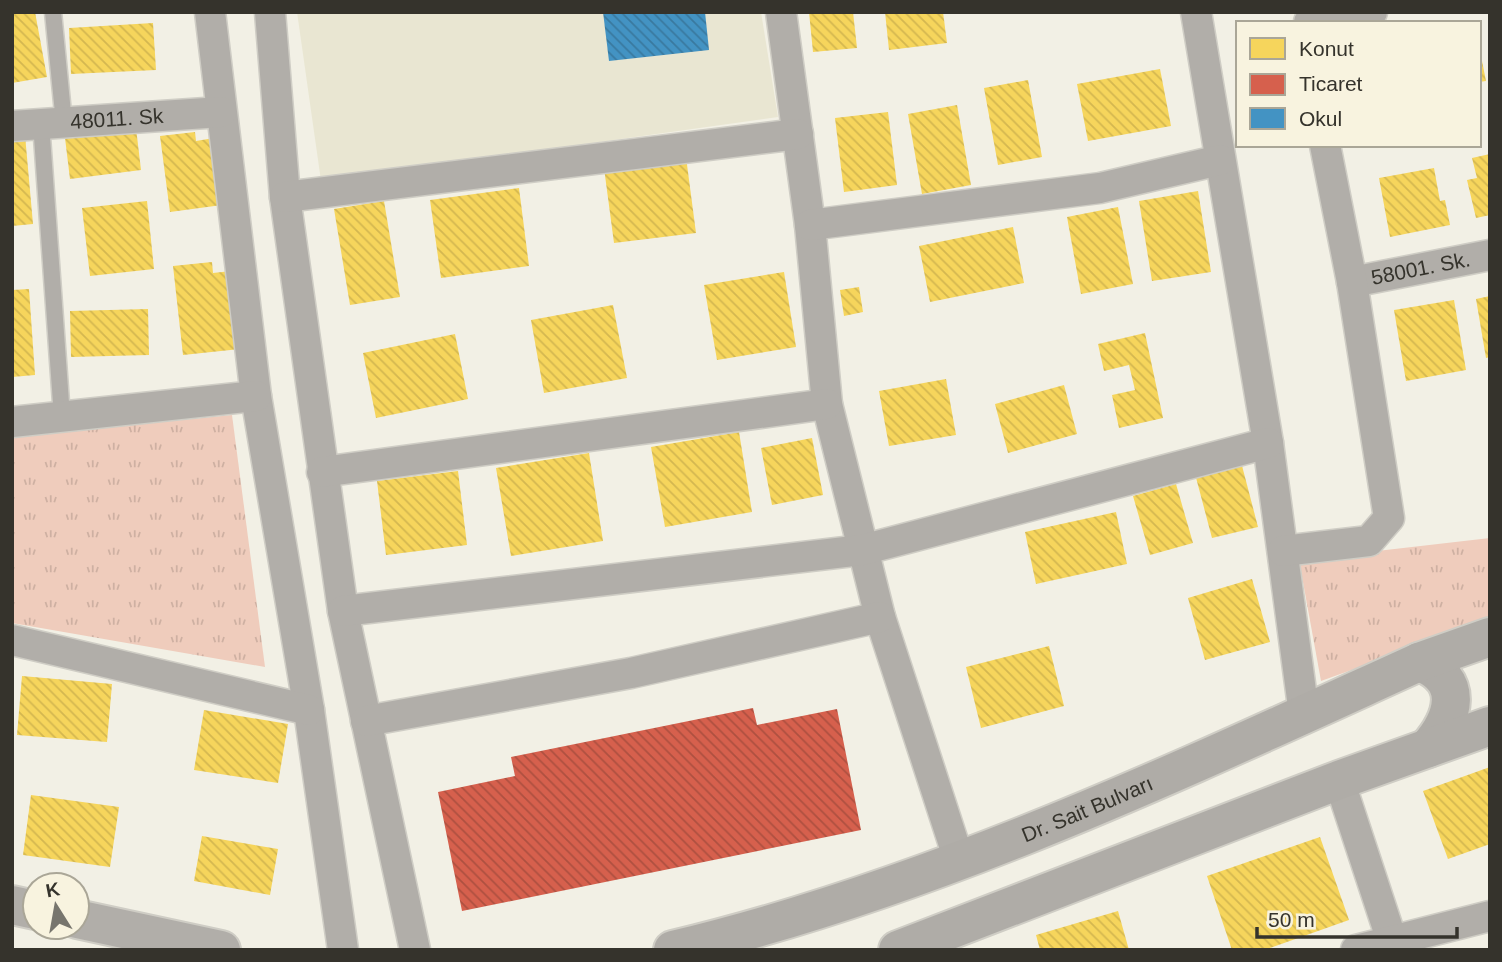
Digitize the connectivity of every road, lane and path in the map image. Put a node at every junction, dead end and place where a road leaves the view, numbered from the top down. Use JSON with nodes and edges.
{"nodes":[{"id":1,"x":53,"y":12,"type":"edge"},
{"id":2,"x":210,"y":12,"type":"edge"},
{"id":3,"x":270,"y":12,"type":"edge"},
{"id":4,"x":781,"y":12,"type":"edge"},
{"id":5,"x":1196,"y":12,"type":"edge"},
{"id":6,"x":1372,"y":12,"type":"edge"},
{"id":7,"x":1309,"y":19,"type":"edge"},
{"id":8,"x":221,"y":112,"type":"junction"},
{"id":9,"x":39,"y":124,"type":"edge"},
{"id":10,"x":798,"y":134,"type":"junction"},
{"id":11,"x":1325,"y":147,"type":"edge"},
{"id":12,"x":1220,"y":160,"type":"junction"},
{"id":13,"x":285,"y":197,"type":"junction"},
{"id":14,"x":810,"y":225,"type":"junction"},
{"id":15,"x":1490,"y":255,"type":"edge"},
{"id":16,"x":1352,"y":282,"type":"junction"},
{"id":17,"x":256,"y":396,"type":"junction"},
{"id":18,"x":827,"y":404,"type":"junction"},
{"id":19,"x":62,"y":417,"type":"junction"},
{"id":20,"x":12,"y":422,"type":"edge"},
{"id":21,"x":1268,"y":443,"type":"junction"},
{"id":22,"x":322,"y":472,"type":"junction"},
{"id":23,"x":862,"y":550,"type":"junction"},
{"id":24,"x":1283,"y":551,"type":"junction"},
{"id":25,"x":343,"y":611,"type":"junction"},
{"id":26,"x":880,"y":617,"type":"junction"},
{"id":27,"x":1490,"y":637,"type":"edge"},
{"id":28,"x":12,"y":640,"type":"edge"},
{"id":29,"x":1419,"y":662,"type":"junction"},
{"id":30,"x":309,"y":710,"type":"junction"},
{"id":31,"x":1304,"y":714,"type":"junction"},
{"id":32,"x":366,"y":721,"type":"junction"},
{"id":33,"x":1490,"y":726,"type":"edge"},
{"id":34,"x":1429,"y":748,"type":"junction"},
{"id":35,"x":1339,"y":780,"type":"junction"},
{"id":36,"x":960,"y":863,"type":"junction"},
{"id":37,"x":1490,"y":916,"type":"edge"},
{"id":38,"x":91,"y":922,"type":"edge"},
{"id":39,"x":1394,"y":945,"type":"edge"},
{"id":40,"x":221,"y":950,"type":"edge"},
{"id":41,"x":342,"y":950,"type":"edge"},
{"id":42,"x":415,"y":950,"type":"edge"},
{"id":43,"x":673,"y":950,"type":"edge"},
{"id":44,"x":898,"y":950,"type":"edge"},
{"id":45,"x":1356,"y":950,"type":"edge"}],
"edges":[{"from":1,"to":9,"type":"lane"},
{"from":2,"to":8,"type":"street"},
{"from":3,"to":13,"type":"street"},
{"from":4,"to":10,"type":"street"},
{"from":5,"to":12,"type":"street"},
{"from":6,"to":7,"type":"street"},
{"from":8,"to":9,"type":"street","name":"48011. Sk"},
{"from":8,"to":17,"type":"street"},
{"from":9,"to":19,"type":"lane"},
{"from":10,"to":13,"type":"street"},
{"from":10,"to":14,"type":"street"},
{"from":11,"to":16,"type":"street"},
{"from":12,"to":14,"type":"street"},
{"from":12,"to":21,"type":"street"},
{"from":13,"to":22,"type":"street"},
{"from":14,"to":18,"type":"street"},
{"from":15,"to":16,"type":"street","name":"58001. Sk."},
{"from":16,"to":24,"type":"street"},
{"from":17,"to":19,"type":"street"},
{"from":17,"to":30,"type":"street"},
{"from":18,"to":22,"type":"street"},
{"from":18,"to":23,"type":"street"},
{"from":19,"to":20,"type":"street"},
{"from":21,"to":23,"type":"street"},
{"from":21,"to":24,"type":"street"},
{"from":22,"to":25,"type":"street"},
{"from":23,"to":25,"type":"street"},
{"from":23,"to":26,"type":"street"},
{"from":24,"to":31,"type":"street"},
{"from":25,"to":32,"type":"street"},
{"from":26,"to":32,"type":"street"},
{"from":26,"to":36,"type":"street"},
{"from":27,"to":29,"type":"main road","name":"Dr. Sait Bulvarı"},
{"from":28,"to":30,"type":"street"},
{"from":29,"to":31,"type":"main road","name":"Dr. Sait Bulvarı"},
{"from":29,"to":34,"type":"main road"},
{"from":30,"to":41,"type":"street"},
{"from":31,"to":36,"type":"main road","name":"Dr. Sait Bulvarı"},
{"from":32,"to":42,"type":"street"},
{"from":33,"to":34,"type":"main road"},
{"from":34,"to":35,"type":"main road"},
{"from":35,"to":39,"type":"street"},
{"from":35,"to":44,"type":"main road"},
{"from":36,"to":43,"type":"main road","name":"Dr. Sait Bulvarı"},
{"from":37,"to":39,"type":"street"},
{"from":38,"to":40,"type":"street"},
{"from":39,"to":45,"type":"street"}]}
